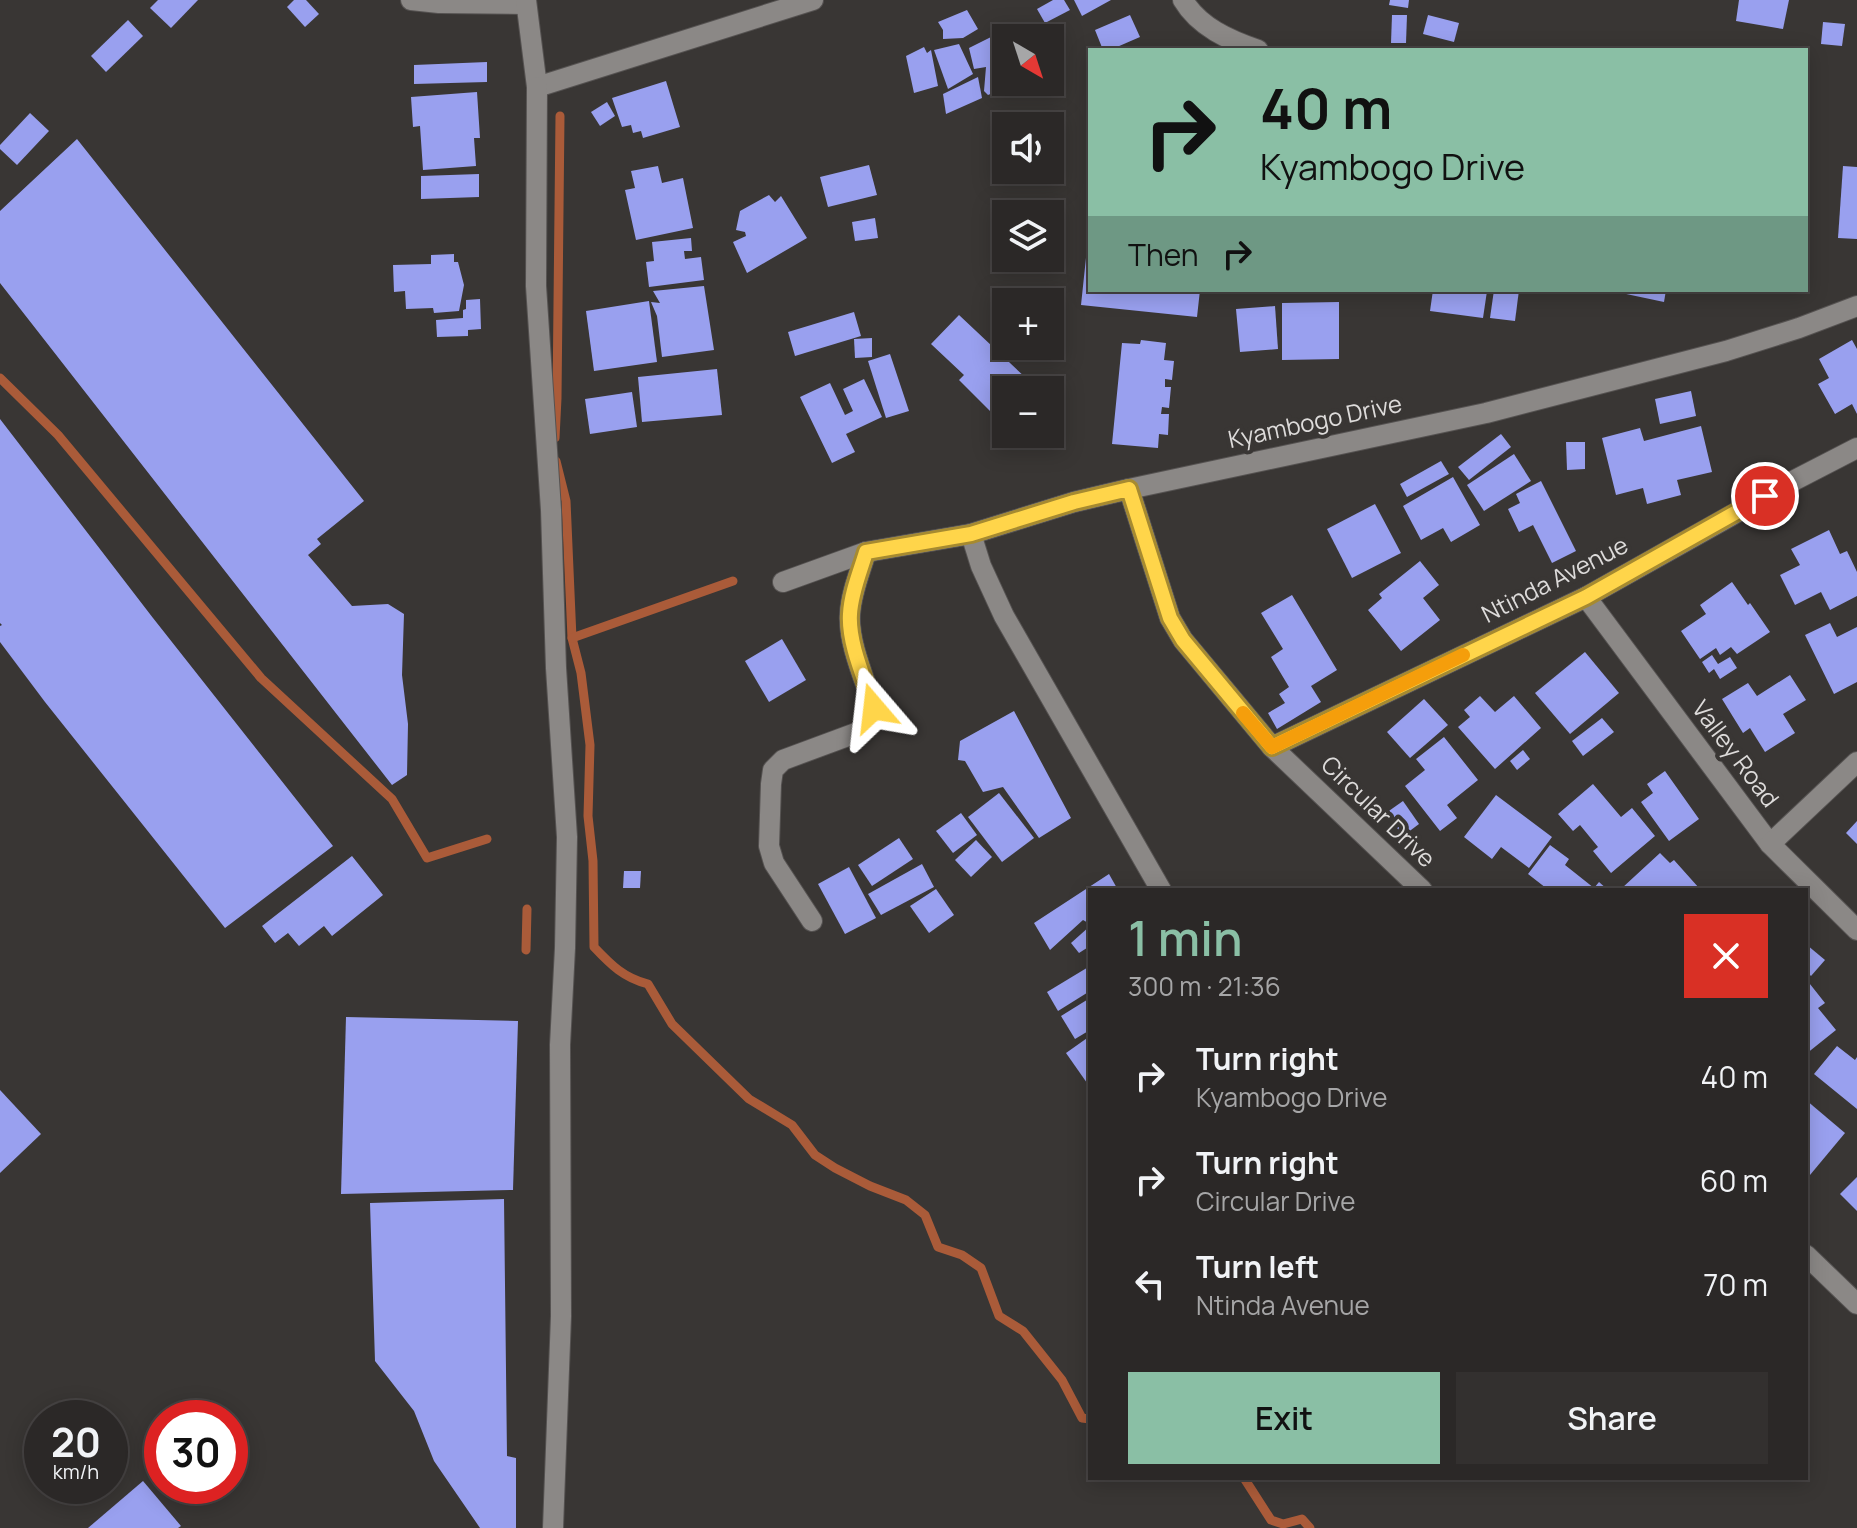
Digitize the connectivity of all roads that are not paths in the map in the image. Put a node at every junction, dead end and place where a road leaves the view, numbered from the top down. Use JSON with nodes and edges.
{"nodes":[{"id":1,"x":411,"y":0,"type":"edge"},
{"id":2,"x":813,"y":0,"type":"edge"},
{"id":3,"x":1183,"y":0,"type":"edge"},
{"id":4,"x":526,"y":2,"type":"edge"},
{"id":5,"x":1252,"y":48,"type":"edge"},
{"id":6,"x":537,"y":87,"type":"junction"},
{"id":7,"x":1857,"y":306,"type":"edge"},
{"id":8,"x":1857,"y":448,"type":"edge"},
{"id":9,"x":1129,"y":489,"type":"junction"},
{"id":10,"x":971,"y":534,"type":"junction"},
{"id":11,"x":866,"y":552,"type":"junction"},
{"id":12,"x":783,"y":582,"type":"dead end"},
{"id":13,"x":1586,"y":597,"type":"junction"},
{"id":14,"x":1272,"y":747,"type":"junction"},
{"id":15,"x":1857,"y":762,"type":"edge"},
{"id":16,"x":1770,"y":844,"type":"junction"},
{"id":17,"x":1160,"y":888,"type":"edge"},
{"id":18,"x":1420,"y":888,"type":"edge"},
{"id":19,"x":812,"y":921,"type":"dead end"},
{"id":20,"x":1857,"y":930,"type":"edge"},
{"id":21,"x":1808,"y":1257,"type":"edge"},
{"id":22,"x":1857,"y":1304,"type":"edge"},
{"id":23,"x":553,"y":1528,"type":"edge"}],
"edges":[{"from":1,"to":4,"type":"street"},
{"from":2,"to":6,"type":"street"},
{"from":3,"to":5,"type":"street"},
{"from":4,"to":6,"type":"street"},
{"from":6,"to":23,"type":"street"},
{"from":7,"to":9,"type":"street","name":"Kyambogo Drive"},
{"from":8,"to":13,"type":"street","name":"Ntinda Avenue"},
{"from":9,"to":10,"type":"street","name":"Kyambogo Drive"},
{"from":9,"to":14,"type":"street","name":"Circular Drive"},
{"from":10,"to":11,"type":"street","name":"Kyambogo Drive"},
{"from":10,"to":17,"type":"street"},
{"from":11,"to":12,"type":"street","name":"Kyambogo Drive"},
{"from":11,"to":19,"type":"street"},
{"from":13,"to":14,"type":"street","name":"Ntinda Avenue"},
{"from":13,"to":16,"type":"street","name":"Valley Road"},
{"from":14,"to":18,"type":"street","name":"Circular Drive"},
{"from":15,"to":16,"type":"street"},
{"from":16,"to":20,"type":"street","name":"Valley Road"},
{"from":21,"to":22,"type":"street"}]}
